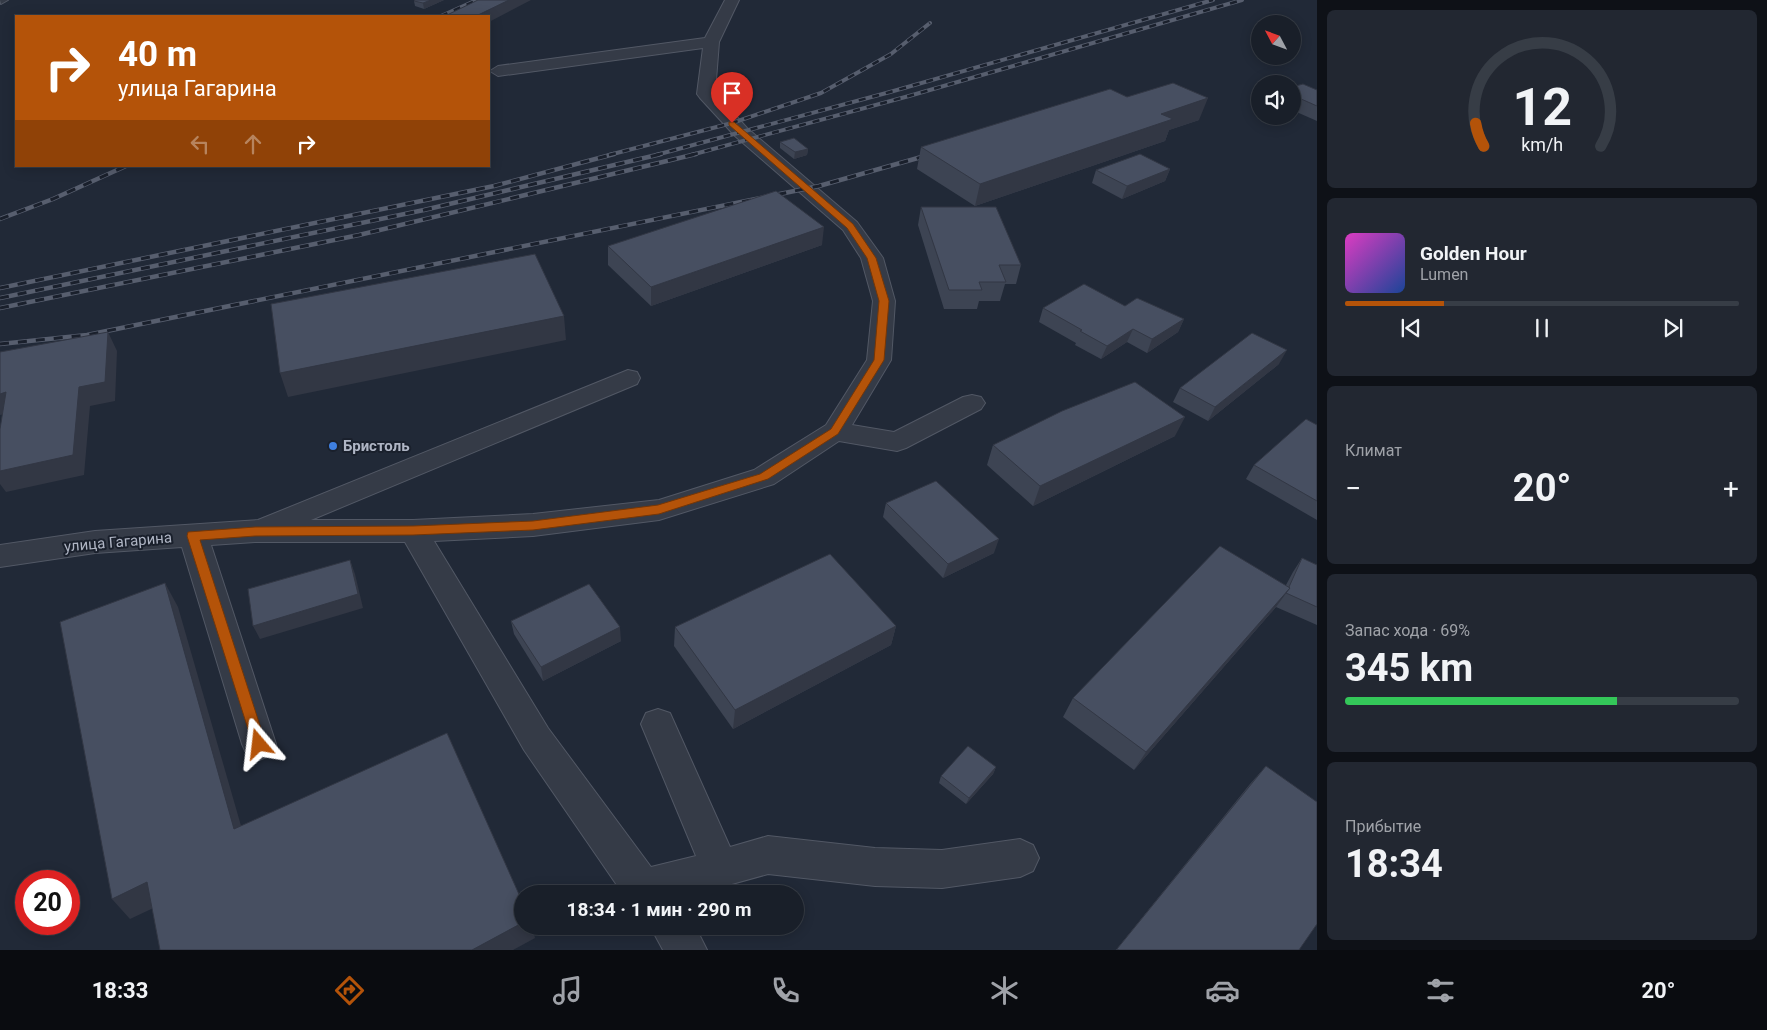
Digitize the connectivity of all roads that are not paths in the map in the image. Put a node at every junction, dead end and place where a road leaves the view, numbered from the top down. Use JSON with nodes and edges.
{"nodes":[{"id":1,"x":732,"y":0,"type":"edge"},
{"id":2,"x":710,"y":42,"type":"junction"},
{"id":3,"x":498,"y":71,"type":"dead end"},
{"id":4,"x":628,"y":378,"type":"dead end"},
{"id":5,"x":972,"y":403,"type":"dead end"},
{"id":6,"x":835,"y":431,"type":"junction"},
{"id":7,"x":255,"y":531,"type":"junction"},
{"id":8,"x":413,"y":531,"type":"junction"},
{"id":9,"x":193,"y":536,"type":"junction"},
{"id":10,"x":0,"y":556,"type":"edge"},
{"id":11,"x":658,"y":724,"type":"dead end"},
{"id":12,"x":259,"y":744,"type":"dead end"},
{"id":13,"x":1020,"y":858,"type":"dead end"},
{"id":14,"x":720,"y":868,"type":"junction"},
{"id":15,"x":641,"y":885,"type":"edge"},
{"id":16,"x":665,"y":885,"type":"edge"}],
"edges":[{"from":1,"to":2,"type":"street","name":"улица Гагарина"},
{"from":2,"to":3,"type":"street"},
{"from":2,"to":6,"type":"street","name":"улица Гагарина"},
{"from":4,"to":7,"type":"street"},
{"from":5,"to":6,"type":"street"},
{"from":6,"to":8,"type":"street","name":"улица Гагарина"},
{"from":7,"to":8,"type":"street","name":"улица Гагарина"},
{"from":7,"to":9,"type":"street","name":"улица Гагарина"},
{"from":8,"to":15,"type":"street"},
{"from":9,"to":10,"type":"street","name":"улица Гагарина"},
{"from":9,"to":12,"type":"street"},
{"from":11,"to":14,"type":"street"},
{"from":13,"to":14,"type":"street"},
{"from":14,"to":16,"type":"street"}]}
